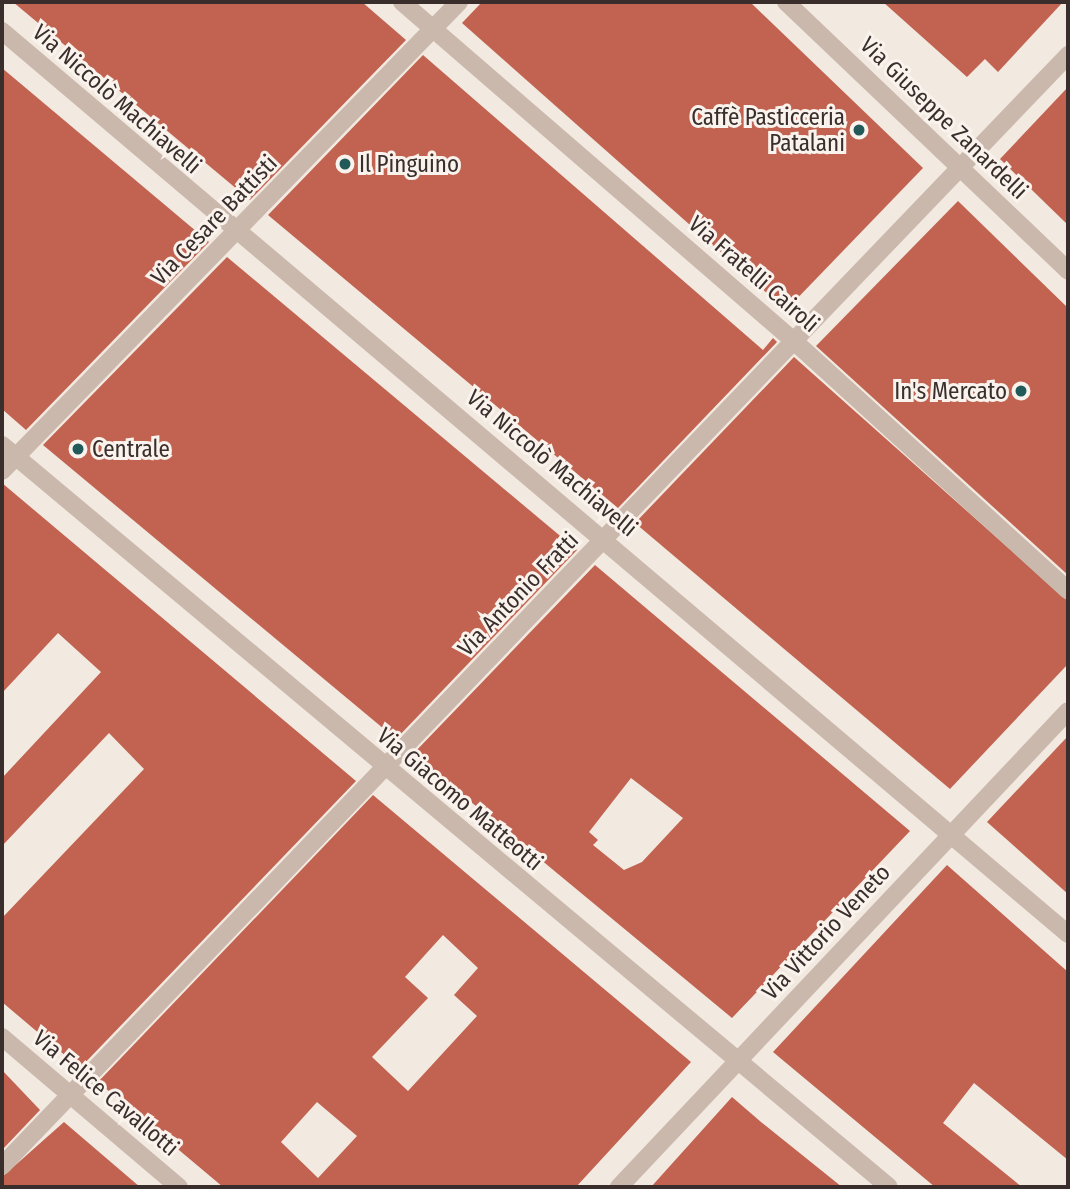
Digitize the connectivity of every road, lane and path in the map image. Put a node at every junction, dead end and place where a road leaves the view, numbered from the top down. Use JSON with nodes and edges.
{"nodes":[{"id":1,"x":401,"y":2,"type":"edge"},
{"id":2,"x":459,"y":2,"type":"edge"},
{"id":3,"x":786,"y":2,"type":"edge"},
{"id":4,"x":433,"y":29,"type":"junction"},
{"id":5,"x":2,"y":31,"type":"edge"},
{"id":6,"x":1068,"y":55,"type":"edge"},
{"id":7,"x":961,"y":167,"type":"junction"},
{"id":8,"x":236,"y":233,"type":"junction"},
{"id":9,"x":1068,"y":271,"type":"edge"},
{"id":10,"x":795,"y":342,"type":"junction"},
{"id":11,"x":9,"y":451,"type":"edge"},
{"id":12,"x":2,"y":471,"type":"edge"},
{"id":13,"x":605,"y":538,"type":"junction"},
{"id":14,"x":1068,"y":590,"type":"edge"},
{"id":15,"x":1068,"y":711,"type":"edge"},
{"id":16,"x":383,"y":768,"type":"junction"},
{"id":17,"x":953,"y":833,"type":"junction"},
{"id":18,"x":1068,"y":934,"type":"edge"},
{"id":19,"x":2,"y":1037,"type":"edge"},
{"id":20,"x":737,"y":1063,"type":"junction"},
{"id":21,"x":70,"y":1095,"type":"junction"},
{"id":22,"x":2,"y":1166,"type":"edge"},
{"id":23,"x":179,"y":1187,"type":"edge"},
{"id":24,"x":619,"y":1187,"type":"edge"},
{"id":25,"x":889,"y":1187,"type":"edge"}],
"edges":[{"from":1,"to":4,"type":"street","name":"Via Fratelli Cairoli"},
{"from":2,"to":4,"type":"street","name":"Via Cesare Battisti"},
{"from":3,"to":7,"type":"street","name":"Via Giuseppe Zanardelli"},
{"from":4,"to":8,"type":"street","name":"Via Cesare Battisti"},
{"from":4,"to":10,"type":"street","name":"Via Fratelli Cairoli"},
{"from":5,"to":8,"type":"street","name":"Via Niccolò Machiavelli"},
{"from":6,"to":7,"type":"street","name":"Via Antonio Fratti"},
{"from":7,"to":9,"type":"street","name":"Via Giuseppe Zanardelli"},
{"from":7,"to":10,"type":"street","name":"Via Antonio Fratti"},
{"from":8,"to":11,"type":"street","name":"Via Cesare Battisti"},
{"from":8,"to":13,"type":"street","name":"Via Niccolò Machiavelli"},
{"from":10,"to":13,"type":"street","name":"Via Antonio Fratti"},
{"from":10,"to":14,"type":"street","name":"Via Fratelli Cairoli"},
{"from":11,"to":12,"type":"street","name":"Via Cesare Battisti"},
{"from":11,"to":16,"type":"street","name":"Via Giacomo Matteotti"},
{"from":13,"to":16,"type":"street","name":"Via Antonio Fratti"},
{"from":13,"to":17,"type":"street","name":"Via Niccolò Machiavelli"},
{"from":15,"to":17,"type":"street","name":"Via Vittorio Veneto"},
{"from":16,"to":20,"type":"street","name":"Via Giacomo Matteotti"},
{"from":16,"to":21,"type":"street","name":"Via Antonio Fratti"},
{"from":17,"to":18,"type":"street","name":"Via Niccolò Machiavelli"},
{"from":17,"to":20,"type":"street","name":"Via Vittorio Veneto"},
{"from":19,"to":21,"type":"street","name":"Via Felice Cavallotti"},
{"from":20,"to":24,"type":"street","name":"Via Vittorio Veneto"},
{"from":20,"to":25,"type":"street","name":"Via Giacomo Matteotti"},
{"from":21,"to":22,"type":"street","name":"Via Antonio Fratti"},
{"from":21,"to":23,"type":"street","name":"Via Felice Cavallotti"}]}
